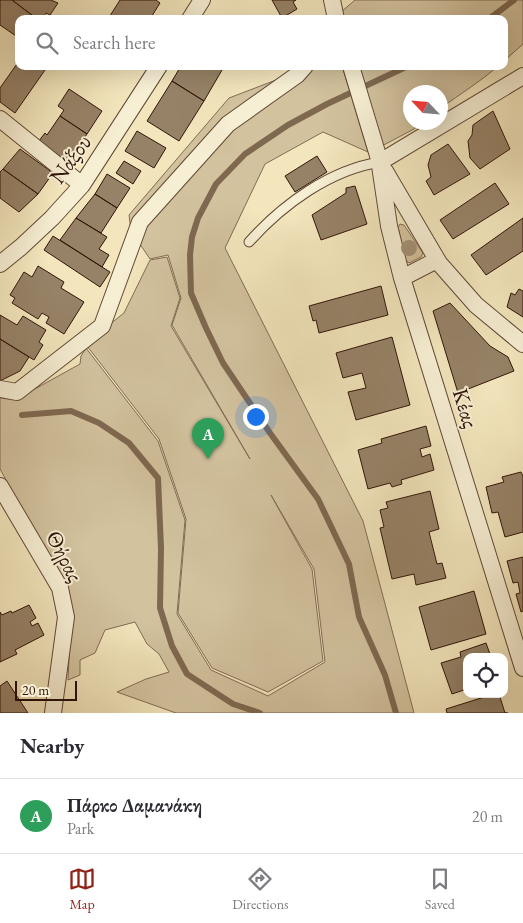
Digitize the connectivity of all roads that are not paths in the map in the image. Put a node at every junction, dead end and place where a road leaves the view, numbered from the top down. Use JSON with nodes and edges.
{"nodes":[{"id":1,"x":202,"y":0,"type":"edge"},
{"id":2,"x":332,"y":0,"type":"edge"},
{"id":3,"x":193,"y":15,"type":"edge"},
{"id":4,"x":335,"y":15,"type":"edge"},
{"id":5,"x":156,"y":70,"type":"edge"},
{"id":6,"x":301,"y":70,"type":"edge"},
{"id":7,"x":352,"y":70,"type":"edge"},
{"id":8,"x":523,"y":76,"type":"edge"},
{"id":9,"x":0,"y":119,"type":"edge"},
{"id":10,"x":380,"y":160,"type":"junction"},
{"id":11,"x":82,"y":184,"type":"junction"},
{"id":12,"x":249,"y":242,"type":"dead end"},
{"id":13,"x":436,"y":260,"type":"junction"},
{"id":14,"x":0,"y":264,"type":"edge"},
{"id":15,"x":402,"y":278,"type":"junction"},
{"id":16,"x":523,"y":344,"type":"edge"},
{"id":17,"x":0,"y":389,"type":"edge"},
{"id":18,"x":0,"y":486,"type":"edge"},
{"id":19,"x":523,"y":668,"type":"edge"},
{"id":20,"x":53,"y":713,"type":"edge"}],
"edges":[{"from":1,"to":3,"type":"street"},
{"from":2,"to":4,"type":"street"},
{"from":5,"to":11,"type":"street","name":"Νάξου"},
{"from":6,"to":17,"type":"street"},
{"from":7,"to":10,"type":"street"},
{"from":8,"to":10,"type":"street"},
{"from":9,"to":11,"type":"street"},
{"from":10,"to":12,"type":"lane"},
{"from":10,"to":13,"type":"street"},
{"from":10,"to":15,"type":"street","name":"Κέας"},
{"from":11,"to":14,"type":"street","name":"Νάξου"},
{"from":13,"to":15,"type":"street"},
{"from":13,"to":16,"type":"street"},
{"from":15,"to":19,"type":"street","name":"Κέας"},
{"from":18,"to":20,"type":"street","name":"Θήρας"}]}
